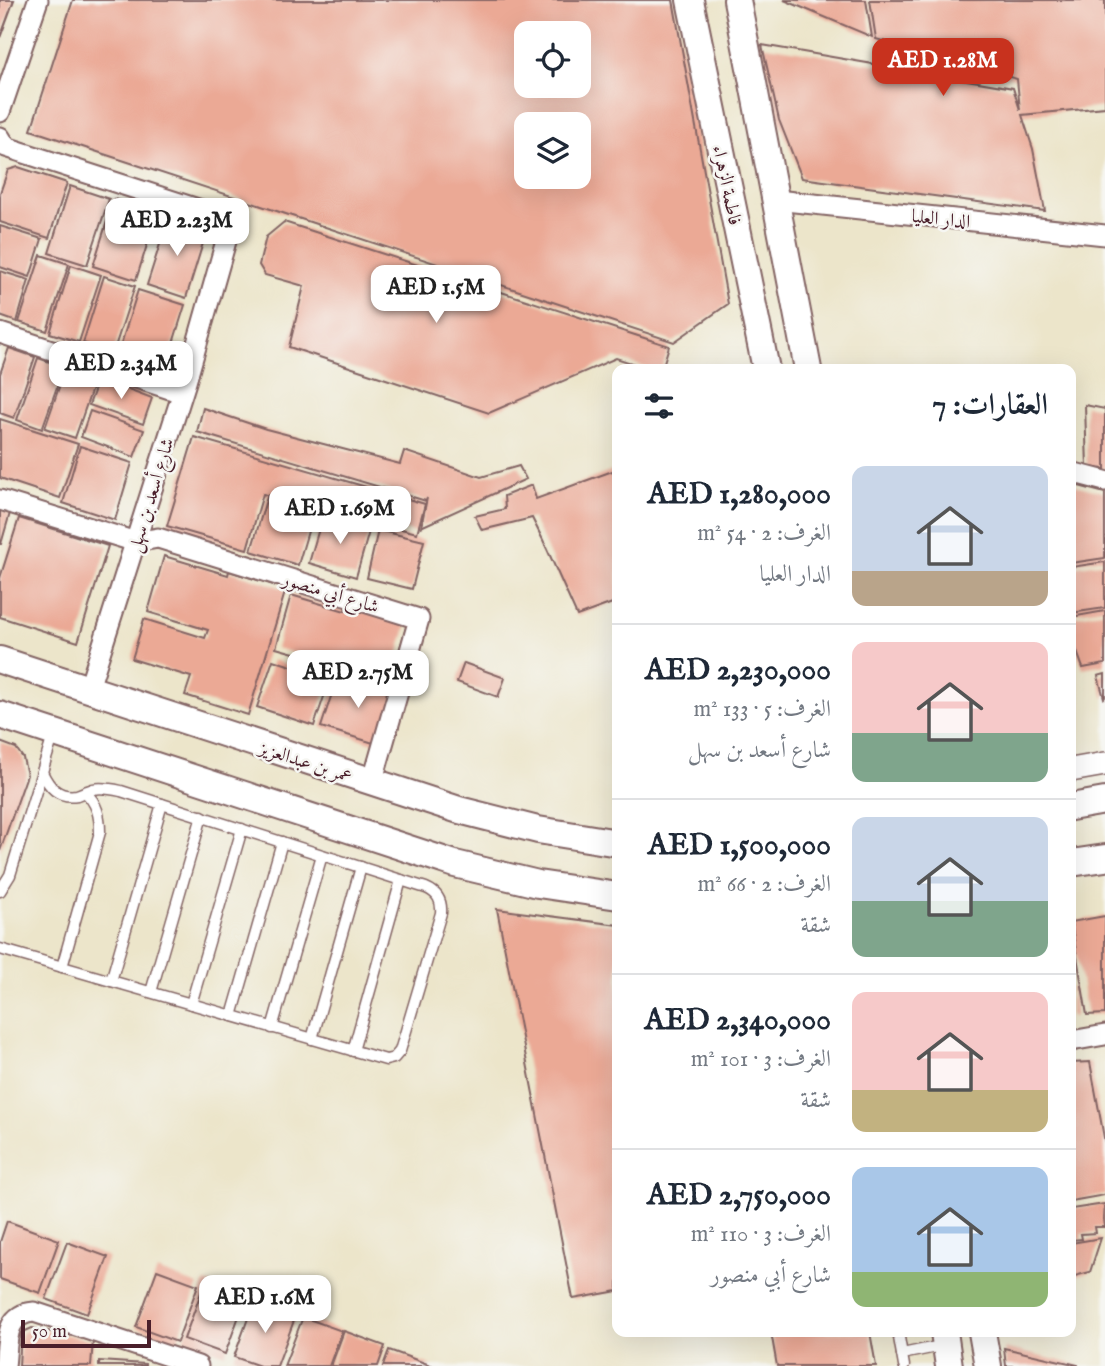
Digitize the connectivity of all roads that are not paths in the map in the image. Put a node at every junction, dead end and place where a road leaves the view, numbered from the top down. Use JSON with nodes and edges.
{"nodes":[{"id":1,"x":38,"y":0,"type":"edge"},
{"id":2,"x":690,"y":0,"type":"edge"},
{"id":3,"x":737,"y":0,"type":"edge"},
{"id":4,"x":0,"y":112,"type":"edge"},
{"id":5,"x":0,"y":137,"type":"edge"},
{"id":6,"x":776,"y":200,"type":"junction"},
{"id":7,"x":1105,"y":235,"type":"edge"},
{"id":8,"x":0,"y":333,"type":"edge"},
{"id":9,"x":765,"y":364,"type":"edge"},
{"id":10,"x":807,"y":364,"type":"edge"},
{"id":11,"x":182,"y":393,"type":"junction"},
{"id":12,"x":1076,"y":472,"type":"edge"},
{"id":13,"x":1105,"y":481,"type":"edge"},
{"id":14,"x":0,"y":500,"type":"edge"},
{"id":15,"x":136,"y":542,"type":"junction"},
{"id":16,"x":0,"y":660,"type":"edge"},
{"id":17,"x":89,"y":688,"type":"junction"},
{"id":18,"x":0,"y":715,"type":"edge"},
{"id":19,"x":54,"y":733,"type":"junction"},
{"id":20,"x":1105,"y":764,"type":"edge"},
{"id":21,"x":1076,"y":769,"type":"edge"},
{"id":22,"x":42,"y":772,"type":"junction"},
{"id":23,"x":372,"y":783,"type":"junction"},
{"id":24,"x":85,"y":792,"type":"junction"},
{"id":25,"x":1105,"y":801,"type":"edge"},
{"id":26,"x":162,"y":804,"type":"junction"},
{"id":27,"x":1076,"y":806,"type":"edge"},
{"id":28,"x":202,"y":816,"type":"junction"},
{"id":29,"x":242,"y":829,"type":"junction"},
{"id":30,"x":612,"y":841,"type":"edge"},
{"id":31,"x":282,"y":842,"type":"junction"},
{"id":32,"x":322,"y":855,"type":"junction"},
{"id":33,"x":1105,"y":858,"type":"edge"},
{"id":34,"x":1076,"y":863,"type":"edge"},
{"id":35,"x":361,"y":867,"type":"junction"},
{"id":36,"x":401,"y":880,"type":"junction"},
{"id":37,"x":0,"y":891,"type":"edge"},
{"id":38,"x":612,"y":895,"type":"edge"},
{"id":39,"x":0,"y":949,"type":"edge"},
{"id":40,"x":62,"y":967,"type":"junction"},
{"id":41,"x":111,"y":981,"type":"junction"},
{"id":42,"x":150,"y":992,"type":"junction"},
{"id":43,"x":191,"y":1004,"type":"junction"},
{"id":44,"x":232,"y":1016,"type":"junction"},
{"id":45,"x":272,"y":1028,"type":"junction"},
{"id":46,"x":1105,"y":1035,"type":"edge"},
{"id":47,"x":312,"y":1039,"type":"junction"},
{"id":48,"x":1076,"y":1040,"type":"edge"},
{"id":49,"x":353,"y":1051,"type":"junction"},
{"id":50,"x":899,"y":1337,"type":"edge"},
{"id":51,"x":983,"y":1337,"type":"edge"},
{"id":52,"x":946,"y":1348,"type":"edge"},
{"id":53,"x":902,"y":1354,"type":"junction"},
{"id":54,"x":164,"y":1360,"type":"edge"},
{"id":55,"x":5,"y":1366,"type":"edge"},
{"id":56,"x":198,"y":1366,"type":"edge"},
{"id":57,"x":904,"y":1366,"type":"edge"},
{"id":58,"x":988,"y":1366,"type":"edge"}],
"edges":[{"from":1,"to":4,"type":"street"},
{"from":2,"to":9,"type":"main road","name":"فاطمة الزهراء"},
{"from":3,"to":6,"type":"main road"},
{"from":5,"to":11,"type":"street","name":"شارع أسعد بن سهل"},
{"from":6,"to":7,"type":"street","name":"الدار العليا"},
{"from":6,"to":10,"type":"main road"},
{"from":8,"to":11,"type":"street"},
{"from":11,"to":15,"type":"street","name":"شارع أسعد بن سهل"},
{"from":12,"to":13,"type":"street"},
{"from":14,"to":15,"type":"street","name":"شارع أبي منصور"},
{"from":15,"to":17,"type":"street","name":"شارع أسعد بن سهل"},
{"from":15,"to":23,"type":"street","name":"شارع أبي منصور"},
{"from":16,"to":17,"type":"main road","name":"عمر بن عبدالعزيز"},
{"from":17,"to":23,"type":"main road","name":"عمر بن عبدالعزيز"},
{"from":18,"to":19,"type":"main road"},
{"from":19,"to":22,"type":"lane"},
{"from":19,"to":38,"type":"main road"},
{"from":20,"to":21,"type":"street"},
{"from":22,"to":24,"type":"lane"},
{"from":22,"to":37,"type":"lane"},
{"from":23,"to":30,"type":"main road","name":"عمر بن عبدالعزيز"},
{"from":24,"to":26,"type":"lane"},
{"from":24,"to":40,"type":"lane"},
{"from":25,"to":27,"type":"main road"},
{"from":26,"to":28,"type":"lane"},
{"from":26,"to":41,"type":"lane"},
{"from":28,"to":29,"type":"lane"},
{"from":28,"to":42,"type":"lane"},
{"from":29,"to":31,"type":"lane"},
{"from":29,"to":43,"type":"lane"},
{"from":31,"to":32,"type":"lane"},
{"from":31,"to":44,"type":"lane"},
{"from":32,"to":35,"type":"lane"},
{"from":32,"to":45,"type":"lane"},
{"from":33,"to":34,"type":"main road"},
{"from":35,"to":36,"type":"lane"},
{"from":35,"to":47,"type":"lane"},
{"from":36,"to":49,"type":"lane"},
{"from":36,"to":49,"type":"lane"},
{"from":39,"to":40,"type":"lane"},
{"from":40,"to":41,"type":"lane"},
{"from":41,"to":42,"type":"lane"},
{"from":42,"to":43,"type":"lane"},
{"from":43,"to":44,"type":"lane"},
{"from":44,"to":45,"type":"lane"},
{"from":45,"to":47,"type":"lane"},
{"from":46,"to":48,"type":"street"},
{"from":47,"to":49,"type":"lane"},
{"from":50,"to":53,"type":"lane"},
{"from":51,"to":58,"type":"main road"},
{"from":52,"to":53,"type":"lane"},
{"from":53,"to":57,"type":"lane"},
{"from":54,"to":55,"type":"street"},
{"from":54,"to":56,"type":"street"}]}
